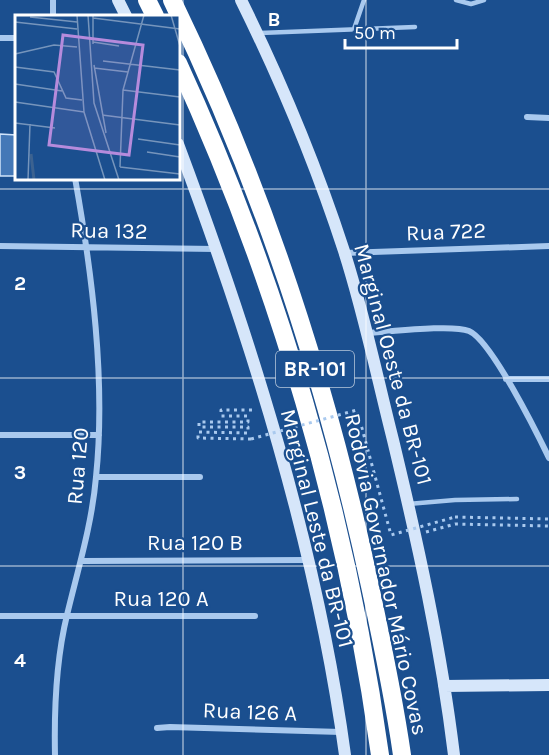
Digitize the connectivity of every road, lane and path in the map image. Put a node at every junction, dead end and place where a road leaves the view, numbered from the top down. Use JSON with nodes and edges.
{"nodes":[{"id":1,"x":118,"y":0,"type":"edge"},
{"id":2,"x":147,"y":0,"type":"edge"},
{"id":3,"x":172,"y":0,"type":"edge"},
{"id":4,"x":241,"y":0,"type":"edge"},
{"id":5,"x":363,"y":0,"type":"edge"},
{"id":6,"x":456,"y":0,"type":"edge"},
{"id":7,"x":484,"y":0,"type":"edge"},
{"id":8,"x":126,"y":15,"type":"edge"},
{"id":9,"x":154,"y":15,"type":"edge"},
{"id":10,"x":179,"y":15,"type":"edge"},
{"id":11,"x":180,"y":16,"type":"edge"},
{"id":12,"x":415,"y":27,"type":"dead end"},
{"id":13,"x":354,"y":28,"type":"junction"},
{"id":14,"x":257,"y":33,"type":"junction"},
{"id":15,"x":180,"y":67,"type":"edge"},
{"id":16,"x":527,"y":117,"type":"dead end"},
{"id":17,"x":549,"y":118,"type":"edge"},
{"id":18,"x":180,"y":149,"type":"edge"},
{"id":19,"x":75,"y":180,"type":"edge"},
{"id":20,"x":0,"y":246,"type":"edge"},
{"id":21,"x":549,"y":246,"type":"edge"},
{"id":22,"x":87,"y":247,"type":"junction"},
{"id":23,"x":217,"y":249,"type":"junction"},
{"id":24,"x":344,"y":252,"type":"junction"},
{"id":25,"x":367,"y":333,"type":"junction"},
{"id":26,"x":506,"y":379,"type":"junction"},
{"id":27,"x":549,"y":379,"type":"edge"},
{"id":28,"x":258,"y":410,"type":"dead end"},
{"id":29,"x":0,"y":435,"type":"edge"},
{"id":30,"x":99,"y":435,"type":"junction"},
{"id":31,"x":549,"y":459,"type":"edge"},
{"id":32,"x":96,"y":477,"type":"junction"},
{"id":33,"x":200,"y":477,"type":"dead end"},
{"id":34,"x":517,"y":500,"type":"dead end"},
{"id":35,"x":408,"y":504,"type":"junction"},
{"id":36,"x":549,"y":519,"type":"edge"},
{"id":37,"x":549,"y":526,"type":"edge"},
{"id":38,"x":415,"y":535,"type":"junction"},
{"id":39,"x":308,"y":560,"type":"junction"},
{"id":40,"x":82,"y":561,"type":"junction"},
{"id":41,"x":0,"y":616,"type":"edge"},
{"id":42,"x":67,"y":616,"type":"junction"},
{"id":43,"x":255,"y":616,"type":"dead end"},
{"id":44,"x":549,"y":685,"type":"edge"},
{"id":45,"x":444,"y":686,"type":"junction"},
{"id":46,"x":157,"y":728,"type":"dead end"},
{"id":47,"x":341,"y":732,"type":"junction"},
{"id":48,"x":55,"y":755,"type":"edge"},
{"id":49,"x":345,"y":755,"type":"edge"},
{"id":50,"x":380,"y":755,"type":"edge"},
{"id":51,"x":402,"y":755,"type":"edge"},
{"id":52,"x":454,"y":755,"type":"edge"}],
"edges":[{"from":1,"to":8,"type":"main road"},
{"from":2,"to":9,"type":"highway"},
{"from":3,"to":10,"type":"highway","name":"Rodovia Governador Mário Covas","number":"BR-101"},
{"from":4,"to":14,"type":"main road","name":"Marginal Oeste da BR-101"},
{"from":5,"to":13,"type":"lane"},
{"from":6,"to":7,"type":"lane"},
{"from":11,"to":51,"type":"highway","name":"Rodovia Governador Mário Covas","number":"BR-101"},
{"from":12,"to":13,"type":"lane"},
{"from":13,"to":14,"type":"lane"},
{"from":14,"to":24,"type":"main road","name":"Marginal Oeste da BR-101"},
{"from":15,"to":50,"type":"highway","name":"Rodovia Governador Mário Covas","number":"BR-101"},
{"from":16,"to":17,"type":"street"},
{"from":18,"to":23,"type":"main road","name":"Marginal Leste da BR-101"},
{"from":19,"to":22,"type":"street","name":"Rua 120"},
{"from":20,"to":22,"type":"street","name":"Rua 132"},
{"from":21,"to":24,"type":"street","name":"Rua 722"},
{"from":22,"to":23,"type":"street","name":"Rua 132"},
{"from":22,"to":30,"type":"street","name":"Rua 120"},
{"from":23,"to":39,"type":"main road","name":"Marginal Leste da BR-101"},
{"from":24,"to":25,"type":"main road","name":"Marginal Oeste da BR-101"},
{"from":25,"to":26,"type":"street"},
{"from":25,"to":35,"type":"main road","name":"Marginal Oeste da BR-101"},
{"from":26,"to":27,"type":"street"},
{"from":26,"to":31,"type":"street"},
{"from":28,"to":36,"type":"path","bridge":true},
{"from":29,"to":30,"type":"street"},
{"from":30,"to":32,"type":"street","name":"Rua 120"},
{"from":32,"to":33,"type":"street"},
{"from":32,"to":40,"type":"street","name":"Rua 120"},
{"from":34,"to":35,"type":"lane"},
{"from":35,"to":38,"type":"main road","name":"Marginal Oeste da BR-101"},
{"from":37,"to":38,"type":"path"},
{"from":38,"to":45,"type":"main road","name":"Marginal Oeste da BR-101"},
{"from":39,"to":40,"type":"street","name":"Rua 120 B"},
{"from":39,"to":47,"type":"main road","name":"Marginal Leste da BR-101"},
{"from":40,"to":42,"type":"street","name":"Rua 120"},
{"from":41,"to":42,"type":"street","name":"Rua 120 A"},
{"from":42,"to":43,"type":"street","name":"Rua 120 A"},
{"from":42,"to":48,"type":"street","name":"Rua 120"},
{"from":44,"to":45,"type":"main road"},
{"from":45,"to":52,"type":"main road","name":"Marginal Oeste da BR-101"},
{"from":46,"to":47,"type":"street","name":"Rua 126 A"},
{"from":47,"to":49,"type":"main road","name":"Marginal Leste da BR-101"}]}
